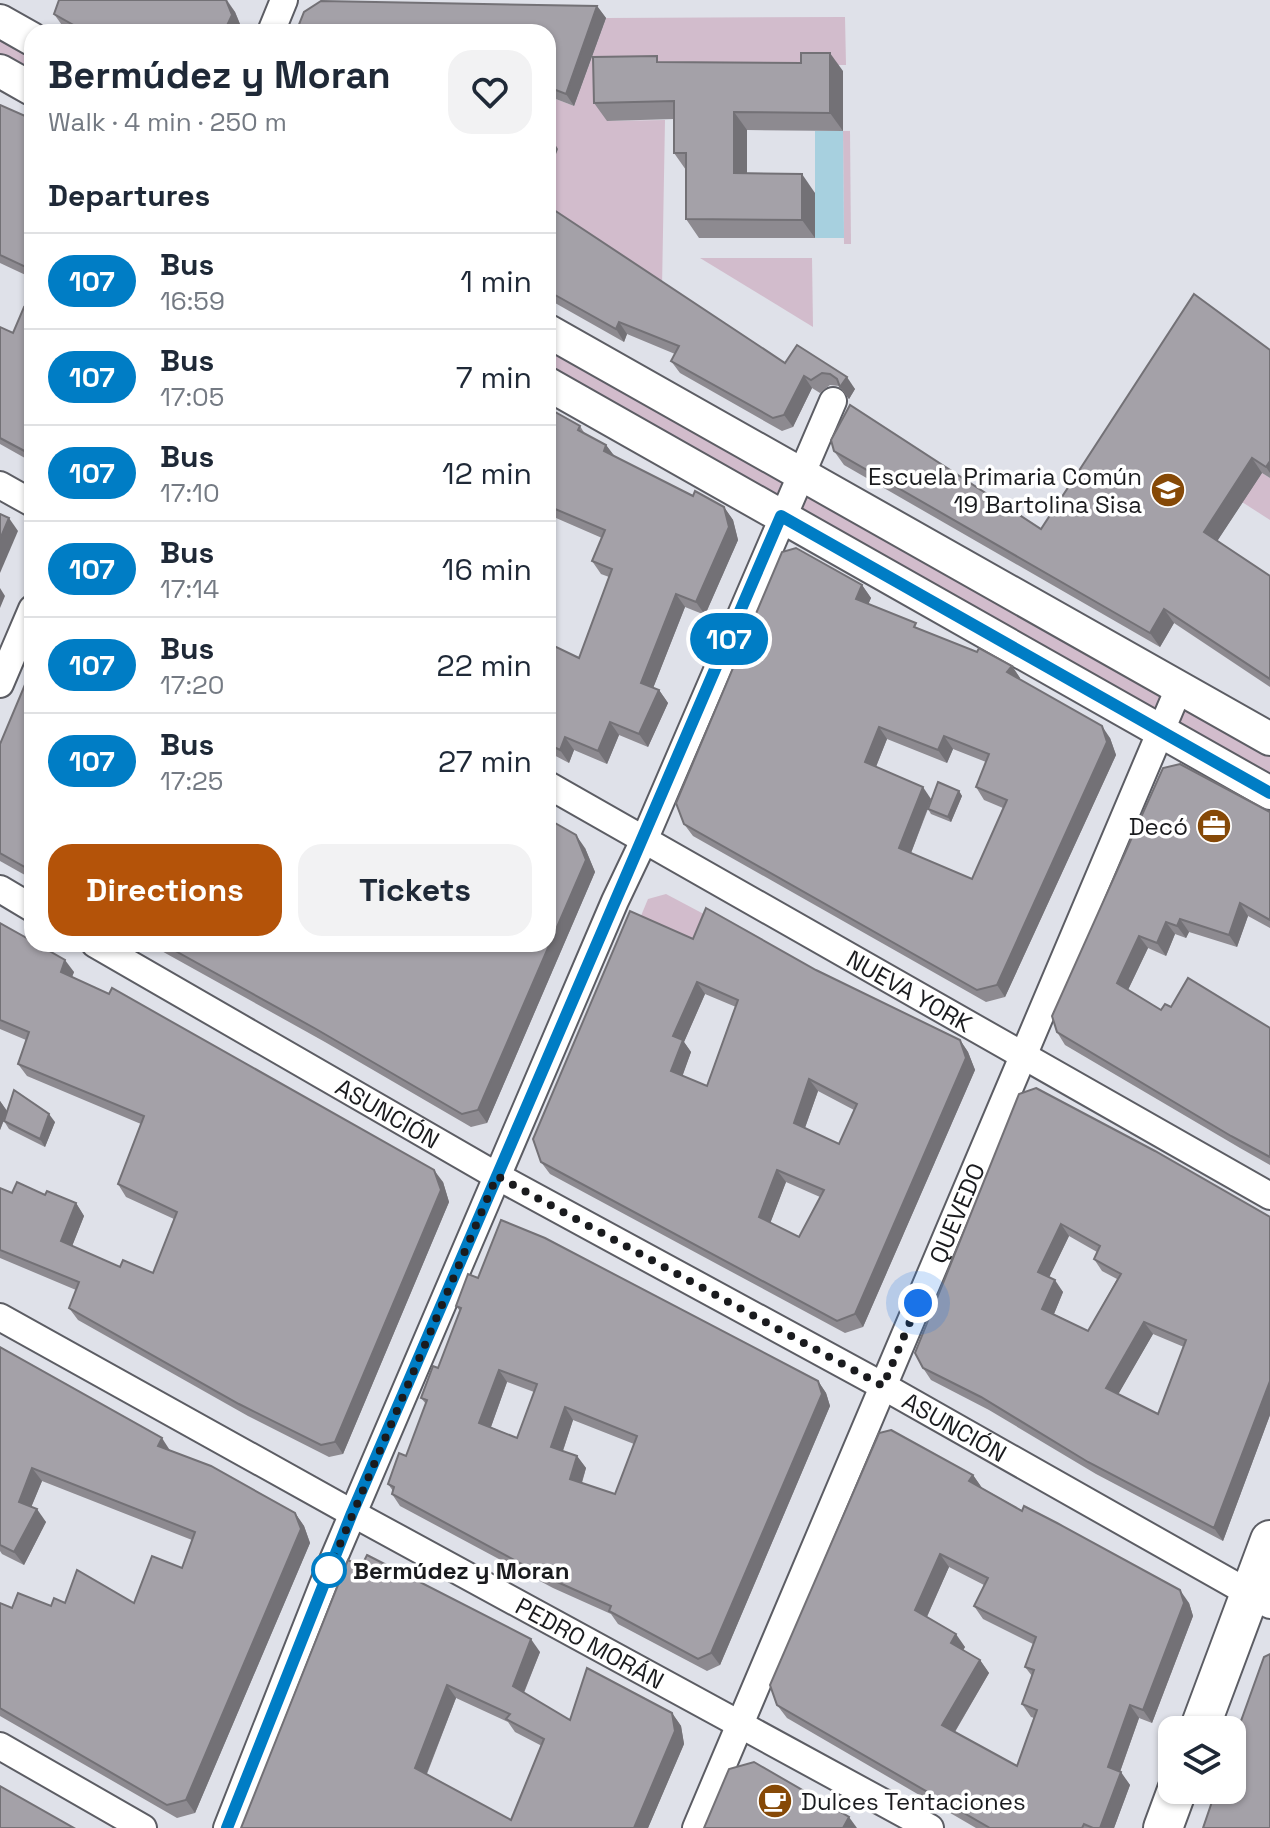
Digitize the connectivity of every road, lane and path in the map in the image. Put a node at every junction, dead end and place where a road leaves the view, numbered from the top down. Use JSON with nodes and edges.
{"nodes":[{"id":1,"x":284,"y":0,"type":"edge"},
{"id":2,"x":0,"y":21,"type":"edge"},
{"id":3,"x":274,"y":24,"type":"edge"},
{"id":4,"x":24,"y":34,"type":"edge"},
{"id":5,"x":0,"y":71,"type":"edge"},
{"id":6,"x":24,"y":84,"type":"edge"},
{"id":7,"x":556,"y":336,"type":"edge"},
{"id":8,"x":556,"y":389,"type":"edge"},
{"id":9,"x":833,"y":401,"type":"dead end"},
{"id":10,"x":801,"y":474,"type":"junction"},
{"id":11,"x":0,"y":485,"type":"edge"},
{"id":12,"x":24,"y":498,"type":"edge"},
{"id":13,"x":781,"y":516,"type":"junction"},
{"id":14,"x":24,"y":628,"type":"edge"},
{"id":15,"x":0,"y":684,"type":"edge"},
{"id":16,"x":1179,"y":688,"type":"junction"},
{"id":17,"x":1160,"y":731,"type":"junction"},
{"id":18,"x":1270,"y":739,"type":"edge"},
{"id":19,"x":556,"y":789,"type":"edge"},
{"id":20,"x":1270,"y":793,"type":"edge"},
{"id":21,"x":645,"y":838,"type":"junction"},
{"id":22,"x":0,"y":889,"type":"edge"},
{"id":23,"x":24,"y":903,"type":"edge"},
{"id":24,"x":109,"y":952,"type":"edge"},
{"id":25,"x":1022,"y":1055,"type":"junction"},
{"id":26,"x":497,"y":1176,"type":"junction"},
{"id":27,"x":1270,"y":1196,"type":"edge"},
{"id":28,"x":0,"y":1317,"type":"edge"},
{"id":29,"x":883,"y":1386,"type":"junction"},
{"id":30,"x":352,"y":1513,"type":"junction"},
{"id":31,"x":1270,"y":1540,"type":"edge"},
{"id":32,"x":1260,"y":1599,"type":"edge"},
{"id":33,"x":1206,"y":1716,"type":"edge"},
{"id":34,"x":739,"y":1724,"type":"junction"},
{"id":35,"x":0,"y":1746,"type":"edge"},
{"id":36,"x":1172,"y":1804,"type":"edge"},
{"id":37,"x":143,"y":1828,"type":"edge"},
{"id":38,"x":227,"y":1828,"type":"edge"},
{"id":39,"x":696,"y":1828,"type":"edge"},
{"id":40,"x":930,"y":1828,"type":"edge"},
{"id":41,"x":1163,"y":1828,"type":"edge"}],
"edges":[{"from":1,"to":3,"type":"street"},
{"from":2,"to":4,"type":"street"},
{"from":5,"to":6,"type":"street"},
{"from":7,"to":10,"type":"street"},
{"from":8,"to":13,"type":"street"},
{"from":9,"to":10,"type":"street"},
{"from":10,"to":13,"type":"street"},
{"from":10,"to":16,"type":"street"},
{"from":11,"to":12,"type":"street"},
{"from":13,"to":17,"type":"street"},
{"from":13,"to":21,"type":"street"},
{"from":14,"to":15,"type":"street"},
{"from":16,"to":17,"type":"street","name":"QUEVEDO"},
{"from":16,"to":18,"type":"street"},
{"from":17,"to":20,"type":"street"},
{"from":17,"to":25,"type":"street","name":"QUEVEDO"},
{"from":19,"to":21,"type":"street","name":"NUEVA YORK"},
{"from":21,"to":25,"type":"street","name":"NUEVA YORK"},
{"from":21,"to":26,"type":"street"},
{"from":22,"to":23,"type":"street"},
{"from":24,"to":26,"type":"street","name":"ASUNCIÓN"},
{"from":25,"to":27,"type":"street","name":"NUEVA YORK"},
{"from":25,"to":29,"type":"street","name":"QUEVEDO"},
{"from":26,"to":29,"type":"street","name":"ASUNCIÓN"},
{"from":26,"to":30,"type":"street"},
{"from":28,"to":30,"type":"street","name":"PEDRO MORÁN"},
{"from":29,"to":32,"type":"street","name":"ASUNCIÓN"},
{"from":29,"to":34,"type":"street","name":"QUEVEDO"},
{"from":30,"to":34,"type":"street","name":"PEDRO MORÁN"},
{"from":30,"to":38,"type":"street"},
{"from":31,"to":32,"type":"main road"},
{"from":32,"to":33,"type":"main road"},
{"from":34,"to":39,"type":"street","name":"QUEVEDO"},
{"from":34,"to":40,"type":"street","name":"PEDRO MORÁN"},
{"from":35,"to":37,"type":"street"},
{"from":36,"to":41,"type":"main road"}]}
